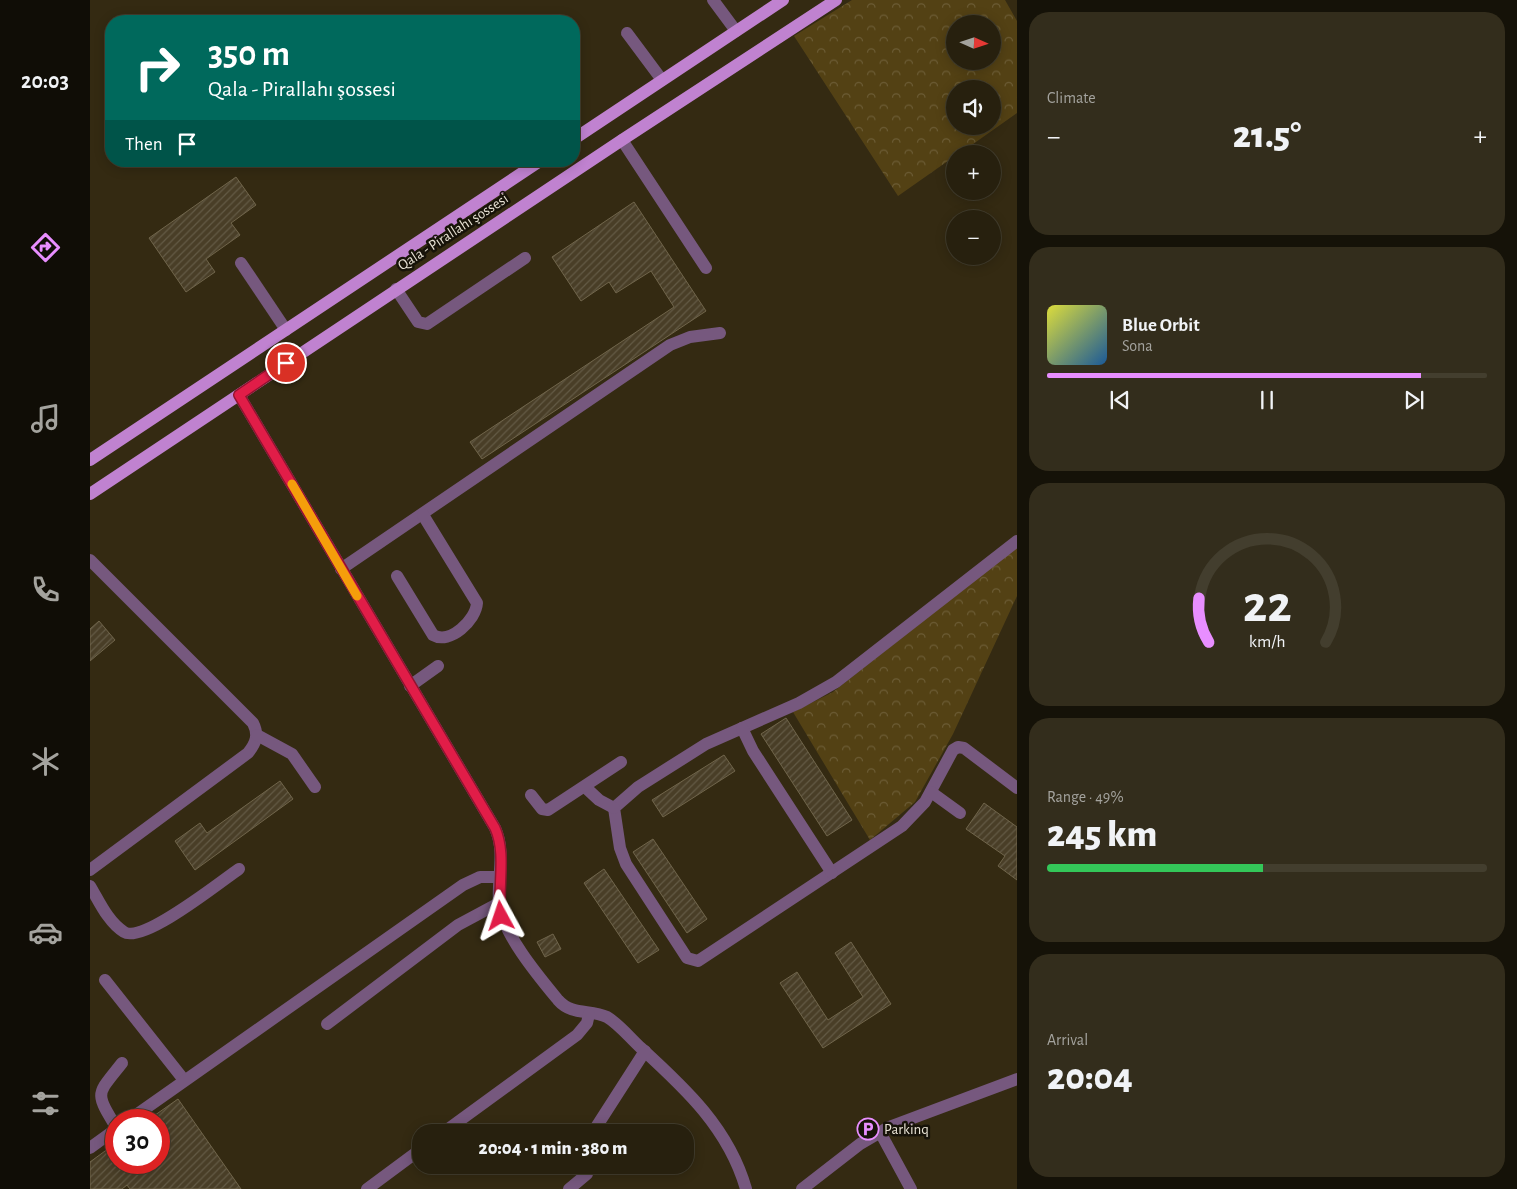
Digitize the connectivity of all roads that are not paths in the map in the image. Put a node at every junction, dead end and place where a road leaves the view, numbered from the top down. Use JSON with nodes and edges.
{"nodes":[{"id":1,"x":713,"y":0,"type":"edge"},
{"id":2,"x":783,"y":0,"type":"edge"},
{"id":3,"x":836,"y":0,"type":"edge"},
{"id":4,"x":770,"y":4,"type":"edge"},
{"id":5,"x":736,"y":31,"type":"junction"},
{"id":6,"x":627,"y":32,"type":"dead end"},
{"id":7,"x":662,"y":80,"type":"junction"},
{"id":8,"x":580,"y":135,"type":"edge"},
{"id":9,"x":622,"y":140,"type":"junction"},
{"id":10,"x":531,"y":167,"type":"edge"},
{"id":11,"x":525,"y":258,"type":"dead end"},
{"id":12,"x":241,"y":263,"type":"dead end"},
{"id":13,"x":706,"y":268,"type":"dead end"},
{"id":14,"x":396,"y":289,"type":"junction"},
{"id":15,"x":286,"y":330,"type":"junction"},
{"id":16,"x":720,"y":333,"type":"dead end"},
{"id":17,"x":239,"y":395,"type":"junction"},
{"id":18,"x":90,"y":460,"type":"edge"},
{"id":19,"x":90,"y":494,"type":"edge"},
{"id":20,"x":423,"y":515,"type":"junction"},
{"id":21,"x":1017,"y":541,"type":"edge"},
{"id":22,"x":90,"y":560,"type":"edge"},
{"id":23,"x":341,"y":569,"type":"junction"},
{"id":24,"x":397,"y":576,"type":"dead end"},
{"id":25,"x":438,"y":666,"type":"dead end"},
{"id":26,"x":410,"y":686,"type":"junction"},
{"id":27,"x":742,"y":728,"type":"junction"},
{"id":28,"x":257,"y":735,"type":"junction"},
{"id":29,"x":621,"y":762,"type":"dead end"},
{"id":30,"x":584,"y":786,"type":"junction"},
{"id":31,"x":315,"y":787,"type":"dead end"},
{"id":32,"x":1017,"y":788,"type":"edge"},
{"id":33,"x":932,"y":792,"type":"junction"},
{"id":34,"x":532,"y":795,"type":"dead end"},
{"id":35,"x":614,"y":808,"type":"junction"},
{"id":36,"x":960,"y":813,"type":"dead end"},
{"id":37,"x":90,"y":870,"type":"edge"},
{"id":38,"x":239,"y":870,"type":"dead end"},
{"id":39,"x":832,"y":873,"type":"junction"},
{"id":40,"x":499,"y":877,"type":"junction"},
{"id":41,"x":90,"y":886,"type":"edge"},
{"id":42,"x":499,"y":903,"type":"junction"},
{"id":43,"x":105,"y":980,"type":"dead end"},
{"id":44,"x":589,"y":1014,"type":"junction"},
{"id":45,"x":327,"y":1024,"type":"dead end"},
{"id":46,"x":645,"y":1051,"type":"junction"},
{"id":47,"x":122,"y":1063,"type":"dead end"},
{"id":48,"x":1017,"y":1079,"type":"edge"},
{"id":49,"x":184,"y":1080,"type":"junction"},
{"id":50,"x":105,"y":1109,"type":"edge"},
{"id":51,"x":144,"y":1109,"type":"edge"},
{"id":52,"x":455,"y":1124,"type":"edge"},
{"id":53,"x":598,"y":1124,"type":"edge"},
{"id":54,"x":880,"y":1132,"type":"junction"},
{"id":55,"x":105,"y":1136,"type":"edge"},
{"id":56,"x":90,"y":1148,"type":"edge"},
{"id":57,"x":412,"y":1156,"type":"edge"},
{"id":58,"x":587,"y":1174,"type":"edge"},
{"id":59,"x":367,"y":1189,"type":"edge"},
{"id":60,"x":569,"y":1189,"type":"edge"},
{"id":61,"x":746,"y":1189,"type":"edge"},
{"id":62,"x":802,"y":1189,"type":"edge"},
{"id":63,"x":911,"y":1189,"type":"edge"}],
"edges":[{"from":1,"to":5,"type":"street"},
{"from":2,"to":4,"type":"main road"},
{"from":3,"to":9,"type":"main road","name":"Qala - Pirallahı şossesi"},
{"from":4,"to":5,"type":"main road"},
{"from":5,"to":7,"type":"main road"},
{"from":6,"to":7,"type":"street"},
{"from":7,"to":8,"type":"main road"},
{"from":9,"to":13,"type":"street"},
{"from":9,"to":14,"type":"main road","name":"Qala - Pirallahı şossesi"},
{"from":10,"to":15,"type":"main road","name":"Qala - Pirallahı şossesi"},
{"from":11,"to":14,"type":"street"},
{"from":12,"to":15,"type":"street"},
{"from":14,"to":17,"type":"main road","name":"Qala - Pirallahı şossesi"},
{"from":15,"to":18,"type":"main road","name":"Qala - Pirallahı şossesi"},
{"from":16,"to":20,"type":"street"},
{"from":17,"to":19,"type":"main road","name":"Qala - Pirallahı şossesi"},
{"from":17,"to":23,"type":"street"},
{"from":20,"to":23,"type":"street"},
{"from":20,"to":24,"type":"street"},
{"from":21,"to":27,"type":"street"},
{"from":22,"to":28,"type":"street"},
{"from":23,"to":26,"type":"street"},
{"from":25,"to":26,"type":"street"},
{"from":26,"to":40,"type":"street"},
{"from":27,"to":35,"type":"street"},
{"from":27,"to":39,"type":"street"},
{"from":28,"to":31,"type":"street"},
{"from":28,"to":37,"type":"street"},
{"from":29,"to":30,"type":"street"},
{"from":30,"to":34,"type":"street"},
{"from":30,"to":35,"type":"street"},
{"from":32,"to":33,"type":"street"},
{"from":33,"to":36,"type":"street"},
{"from":33,"to":39,"type":"street"},
{"from":35,"to":39,"type":"street"},
{"from":38,"to":41,"type":"street"},
{"from":40,"to":42,"type":"street"},
{"from":40,"to":49,"type":"street"},
{"from":42,"to":44,"type":"street"},
{"from":42,"to":45,"type":"street"},
{"from":43,"to":49,"type":"street"},
{"from":44,"to":46,"type":"street"},
{"from":44,"to":52,"type":"street"},
{"from":46,"to":53,"type":"street"},
{"from":46,"to":61,"type":"street"},
{"from":47,"to":50,"type":"street"},
{"from":48,"to":54,"type":"street"},
{"from":49,"to":51,"type":"street"},
{"from":54,"to":62,"type":"street"},
{"from":54,"to":63,"type":"street"},
{"from":55,"to":56,"type":"street"},
{"from":57,"to":59,"type":"street"},
{"from":58,"to":60,"type":"street"}]}
